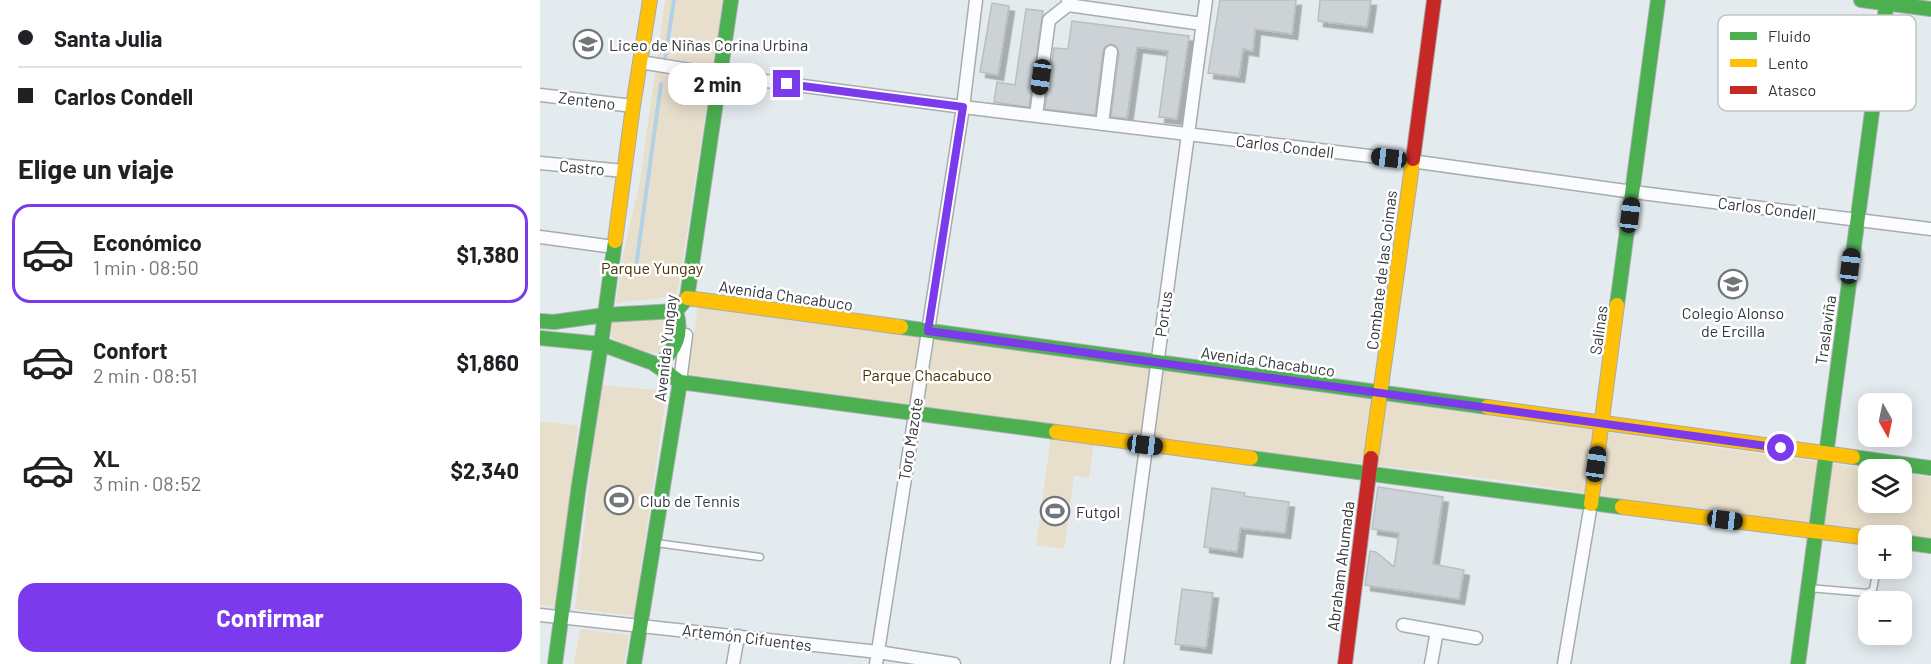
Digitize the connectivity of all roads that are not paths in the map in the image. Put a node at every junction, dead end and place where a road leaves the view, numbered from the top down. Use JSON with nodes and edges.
{"nodes":[{"id":1,"x":650,"y":0,"type":"edge"},
{"id":2,"x":731,"y":0,"type":"edge"},
{"id":3,"x":976,"y":0,"type":"edge"},
{"id":4,"x":1206,"y":0,"type":"edge"},
{"id":5,"x":1434,"y":0,"type":"edge"},
{"id":6,"x":1658,"y":0,"type":"edge"},
{"id":7,"x":1861,"y":0,"type":"edge"},
{"id":8,"x":1068,"y":2,"type":"edge"},
{"id":9,"x":1886,"y":2,"type":"edge"},
{"id":10,"x":1931,"y":9,"type":"edge"},
{"id":11,"x":1202,"y":24,"type":"junction"},
{"id":12,"x":1111,"y":52,"type":"dead end"},
{"id":13,"x":640,"y":62,"type":"junction"},
{"id":14,"x":720,"y":75,"type":"junction"},
{"id":15,"x":540,"y":95,"type":"edge"},
{"id":16,"x":633,"y":106,"type":"junction"},
{"id":17,"x":963,"y":107,"type":"junction"},
{"id":18,"x":1871,"y":111,"type":"edge"},
{"id":19,"x":1036,"y":115,"type":"junction"},
{"id":20,"x":1102,"y":124,"type":"junction"},
{"id":21,"x":1188,"y":135,"type":"junction"},
{"id":22,"x":1411,"y":161,"type":"junction"},
{"id":23,"x":540,"y":163,"type":"edge"},
{"id":24,"x":624,"y":171,"type":"junction"},
{"id":25,"x":1633,"y":192,"type":"junction"},
{"id":26,"x":1856,"y":219,"type":"junction"},
{"id":27,"x":1931,"y":229,"type":"edge"},
{"id":28,"x":540,"y":237,"type":"edge"},
{"id":29,"x":614,"y":247,"type":"junction"},
{"id":30,"x":687,"y":298,"type":"junction"},
{"id":31,"x":676,"y":310,"type":"junction"},
{"id":32,"x":605,"y":315,"type":"junction"},
{"id":33,"x":540,"y":321,"type":"edge"},
{"id":34,"x":928,"y":331,"type":"junction"},
{"id":35,"x":540,"y":338,"type":"edge"},
{"id":36,"x":601,"y":344,"type":"junction"},
{"id":37,"x":1157,"y":363,"type":"junction"},
{"id":38,"x":658,"y":365,"type":"junction"},
{"id":39,"x":680,"y":382,"type":"junction"},
{"id":40,"x":1381,"y":393,"type":"junction"},
{"id":41,"x":914,"y":413,"type":"junction"},
{"id":42,"x":1602,"y":423,"type":"junction"},
{"id":43,"x":1145,"y":445,"type":"junction"},
{"id":44,"x":1825,"y":454,"type":"junction"},
{"id":45,"x":1931,"y":468,"type":"edge"},
{"id":46,"x":1369,"y":472,"type":"junction"},
{"id":47,"x":1591,"y":504,"type":"junction"},
{"id":48,"x":1815,"y":531,"type":"junction"},
{"id":49,"x":1858,"y":537,"type":"edge"},
{"id":50,"x":654,"y":543,"type":"junction"},
{"id":51,"x":1912,"y":543,"type":"edge"},
{"id":52,"x":1931,"y":546,"type":"edge"},
{"id":53,"x":760,"y":557,"type":"dead end"},
{"id":54,"x":1876,"y":579,"type":"edge"},
{"id":55,"x":1808,"y":588,"type":"junction"},
{"id":56,"x":540,"y":615,"type":"edge"},
{"id":57,"x":561,"y":618,"type":"junction"},
{"id":58,"x":640,"y":625,"type":"junction"},
{"id":59,"x":1403,"y":625,"type":"dead end"},
{"id":60,"x":1437,"y":631,"type":"junction"},
{"id":61,"x":738,"y":636,"type":"junction"},
{"id":62,"x":1476,"y":638,"type":"dead end"},
{"id":63,"x":877,"y":658,"type":"edge"},
{"id":64,"x":555,"y":664,"type":"edge"},
{"id":65,"x":634,"y":664,"type":"edge"},
{"id":66,"x":733,"y":664,"type":"edge"},
{"id":67,"x":954,"y":664,"type":"edge"},
{"id":68,"x":1117,"y":664,"type":"edge"},
{"id":69,"x":1345,"y":664,"type":"edge"},
{"id":70,"x":1431,"y":664,"type":"edge"},
{"id":71,"x":1564,"y":664,"type":"edge"},
{"id":72,"x":1798,"y":664,"type":"edge"}],
"edges":[{"from":1,"to":13,"type":"main road"},
{"from":2,"to":14,"type":"main road","name":"Avenida Yungay"},
{"from":3,"to":17,"type":"street","name":"Toro Mazote"},
{"from":4,"to":11,"type":"street","name":"Portus"},
{"from":5,"to":22,"type":"main road","name":"Combate de las Coimas"},
{"from":6,"to":25,"type":"main road","name":"Salinas"},
{"from":7,"to":9,"type":"main road"},
{"from":8,"to":11,"type":"street"},
{"from":8,"to":19,"type":"street"},
{"from":9,"to":10,"type":"main road"},
{"from":11,"to":21,"type":"street","name":"Portus"},
{"from":12,"to":20,"type":"street"},
{"from":13,"to":14,"type":"street","name":"Carlos Condell"},
{"from":13,"to":16,"type":"main road"},
{"from":14,"to":17,"type":"street","name":"Carlos Condell"},
{"from":14,"to":30,"type":"main road","name":"Avenida Yungay"},
{"from":15,"to":16,"type":"street","name":"Zenteno"},
{"from":16,"to":24,"type":"main road"},
{"from":17,"to":19,"type":"street","name":"Carlos Condell"},
{"from":17,"to":34,"type":"street","name":"Toro Mazote"},
{"from":18,"to":26,"type":"main road","name":"Traslaviña"},
{"from":19,"to":20,"type":"street","name":"Carlos Condell"},
{"from":20,"to":21,"type":"street","name":"Carlos Condell"},
{"from":21,"to":22,"type":"street","name":"Carlos Condell"},
{"from":21,"to":37,"type":"street","name":"Portus"},
{"from":22,"to":25,"type":"street","name":"Carlos Condell"},
{"from":22,"to":40,"type":"main road","name":"Combate de las Coimas"},
{"from":23,"to":24,"type":"street","name":"Castro"},
{"from":24,"to":29,"type":"main road"},
{"from":25,"to":26,"type":"street","name":"Carlos Condell"},
{"from":25,"to":42,"type":"main road","name":"Salinas"},
{"from":26,"to":27,"type":"street","name":"Carlos Condell"},
{"from":26,"to":44,"type":"main road","name":"Traslaviña"},
{"from":28,"to":29,"type":"street"},
{"from":29,"to":32,"type":"main road"},
{"from":30,"to":31,"type":"main road"},
{"from":30,"to":34,"type":"main road","name":"Avenida Chacabuco"},
{"from":30,"to":39,"type":"street","name":"Avenida Yungay"},
{"from":31,"to":32,"type":"main road"},
{"from":31,"to":38,"type":"main road"},
{"from":32,"to":33,"type":"main road"},
{"from":32,"to":36,"type":"main road"},
{"from":34,"to":37,"type":"main road","name":"Avenida Chacabuco"},
{"from":34,"to":41,"type":"street","name":"Toro Mazote"},
{"from":35,"to":36,"type":"main road"},
{"from":36,"to":38,"type":"main road"},
{"from":36,"to":57,"type":"main road"},
{"from":37,"to":40,"type":"main road","name":"Avenida Chacabuco"},
{"from":37,"to":43,"type":"street","name":"Portus"},
{"from":38,"to":39,"type":"main road"},
{"from":39,"to":41,"type":"main road"},
{"from":39,"to":50,"type":"main road","name":"Avenida Yungay"},
{"from":40,"to":42,"type":"main road","name":"Avenida Chacabuco"},
{"from":40,"to":46,"type":"main road","name":"Combate de las Coimas"},
{"from":41,"to":43,"type":"main road"},
{"from":41,"to":63,"type":"street","name":"Toro Mazote"},
{"from":42,"to":44,"type":"main road","name":"Avenida Chacabuco"},
{"from":42,"to":47,"type":"main road","name":"Salinas"},
{"from":43,"to":46,"type":"main road"},
{"from":43,"to":68,"type":"street","name":"Portus"},
{"from":44,"to":45,"type":"main road","name":"Avenida Chacabuco"},
{"from":44,"to":48,"type":"main road","name":"Traslaviña"},
{"from":46,"to":47,"type":"main road"},
{"from":46,"to":69,"type":"main road","name":"Abraham Ahumada"},
{"from":47,"to":48,"type":"main road"},
{"from":47,"to":71,"type":"street","name":"Salinas"},
{"from":48,"to":49,"type":"main road"},
{"from":48,"to":55,"type":"main road","name":"Traslaviña"},
{"from":50,"to":53,"type":"lane"},
{"from":50,"to":58,"type":"main road","name":"Avenida Yungay"},
{"from":51,"to":52,"type":"main road"},
{"from":54,"to":55,"type":"lane"},
{"from":55,"to":72,"type":"main road","name":"Traslaviña"},
{"from":56,"to":57,"type":"street","name":"Artemón Cifuentes"},
{"from":57,"to":58,"type":"street","name":"Artemón Cifuentes"},
{"from":57,"to":64,"type":"main road"},
{"from":58,"to":61,"type":"street","name":"Artemón Cifuentes"},
{"from":58,"to":65,"type":"main road","name":"Avenida Yungay"},
{"from":59,"to":60,"type":"street"},
{"from":60,"to":62,"type":"street"},
{"from":60,"to":70,"type":"street"},
{"from":61,"to":63,"type":"street","name":"Artemón Cifuentes"},
{"from":61,"to":66,"type":"street"},
{"from":63,"to":67,"type":"street","name":"Artemón Cifuentes"}]}
